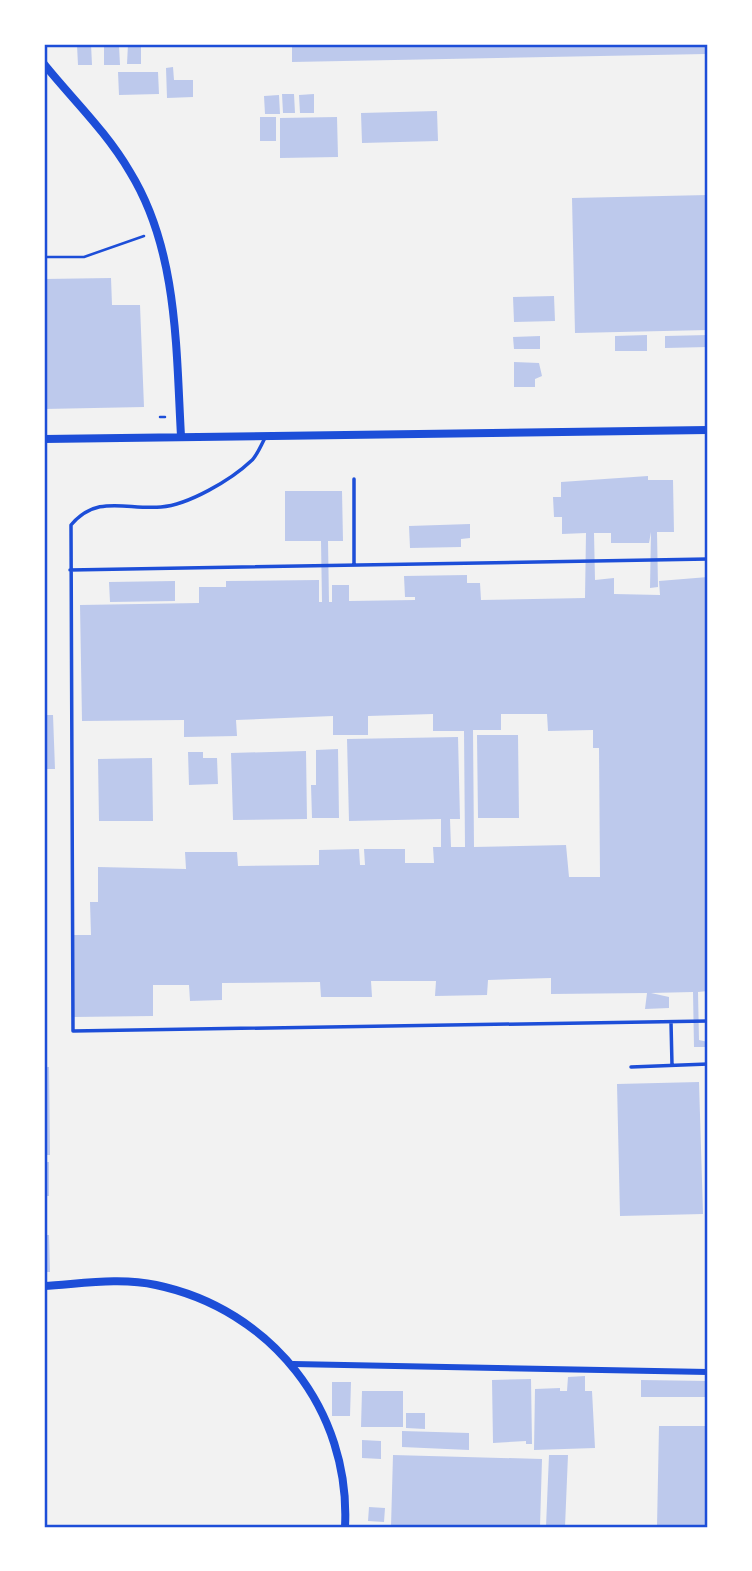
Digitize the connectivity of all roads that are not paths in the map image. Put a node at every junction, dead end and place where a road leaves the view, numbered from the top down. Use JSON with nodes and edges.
{"nodes":[{"id":1,"x":44,"y":64,"type":"edge"},
{"id":2,"x":708,"y":430,"type":"edge"},
{"id":3,"x":181,"y":436,"type":"junction"},
{"id":4,"x":266,"y":436,"type":"junction"},
{"id":5,"x":44,"y":439,"type":"edge"},
{"id":6,"x":354,"y":479,"type":"dead end"},
{"id":7,"x":708,"y":559,"type":"edge"},
{"id":8,"x":354,"y":564,"type":"junction"},
{"id":9,"x":70,"y":570,"type":"junction"},
{"id":10,"x":708,"y":1021,"type":"edge"},
{"id":11,"x":671,"y":1022,"type":"junction"},
{"id":12,"x":708,"y":1065,"type":"edge"},
{"id":13,"x":672,"y":1066,"type":"junction"},
{"id":14,"x":631,"y":1067,"type":"dead end"},
{"id":15,"x":44,"y":1286,"type":"edge"},
{"id":16,"x":293,"y":1364,"type":"junction"},
{"id":17,"x":708,"y":1372,"type":"edge"},
{"id":18,"x":345,"y":1527,"type":"edge"}],
"edges":[{"from":1,"to":3,"type":"street"},
{"from":2,"to":4,"type":"street"},
{"from":3,"to":4,"type":"street"},
{"from":3,"to":5,"type":"street"},
{"from":4,"to":9,"type":"lane"},
{"from":6,"to":8,"type":"lane"},
{"from":7,"to":8,"type":"lane"},
{"from":8,"to":9,"type":"lane"},
{"from":9,"to":11,"type":"lane"},
{"from":10,"to":11,"type":"lane"},
{"from":11,"to":13,"type":"lane"},
{"from":12,"to":13,"type":"lane"},
{"from":13,"to":14,"type":"lane"},
{"from":15,"to":16,"type":"street"},
{"from":16,"to":17,"type":"street"},
{"from":16,"to":18,"type":"street"}]}
